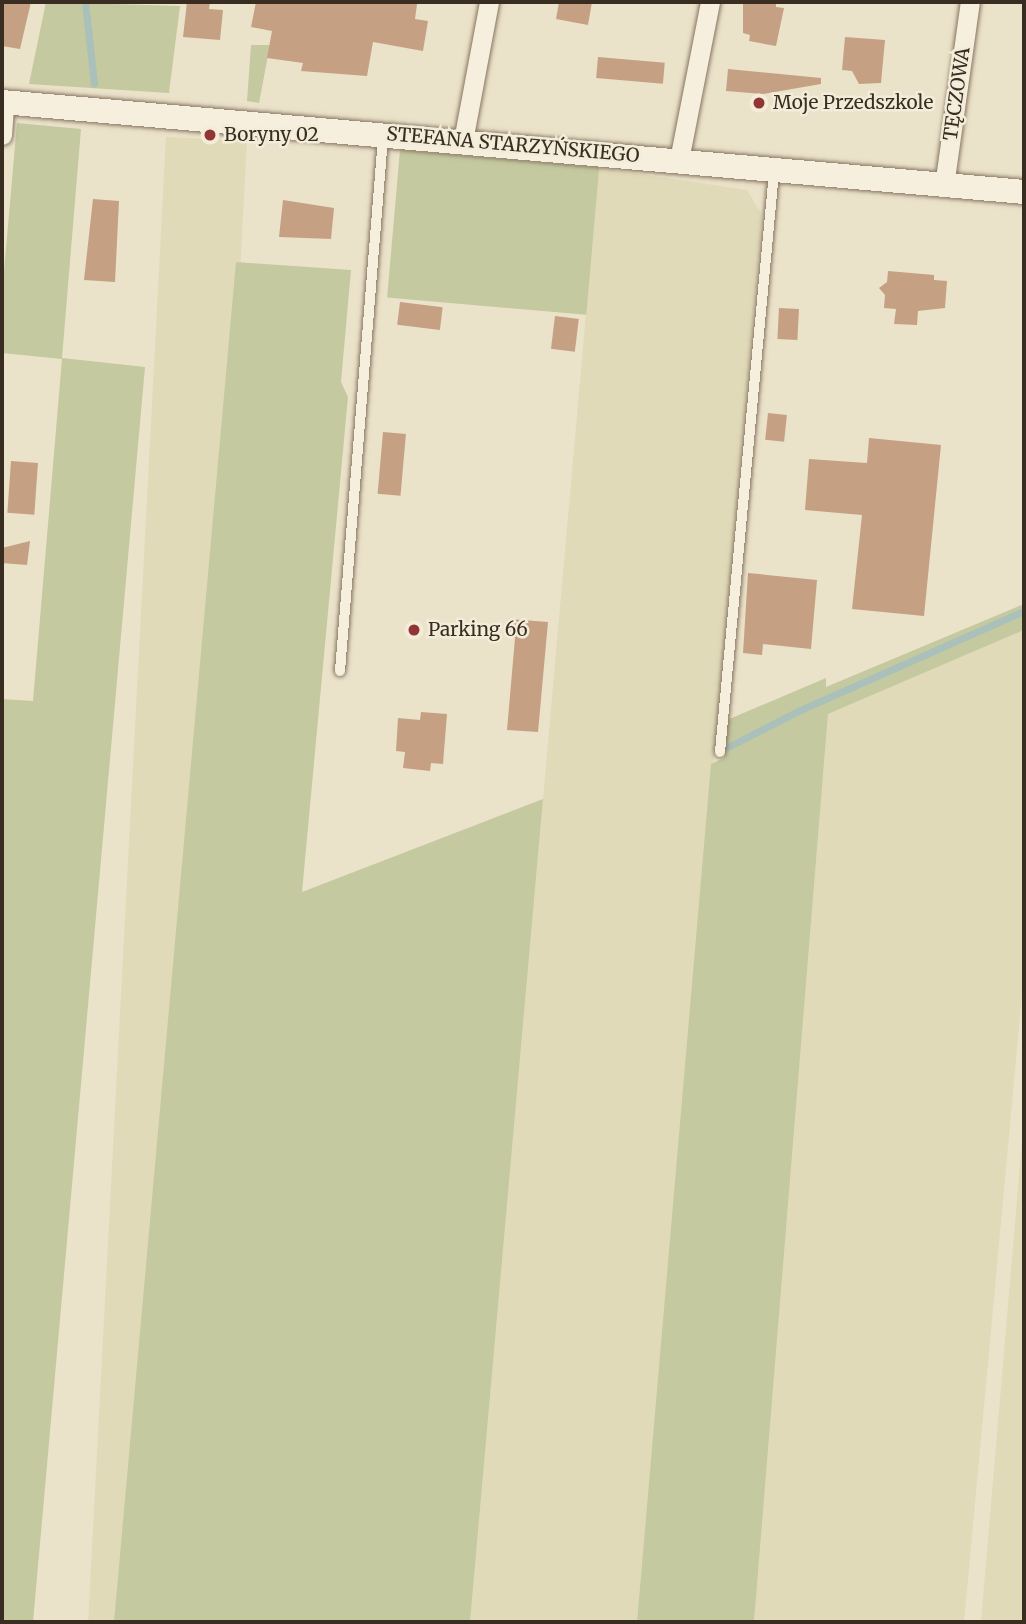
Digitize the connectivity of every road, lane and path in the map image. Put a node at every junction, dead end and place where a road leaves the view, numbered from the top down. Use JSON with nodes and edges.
{"nodes":[{"id":1,"x":489,"y":2,"type":"edge"},
{"id":2,"x":710,"y":2,"type":"edge"},
{"id":3,"x":970,"y":2,"type":"edge"},
{"id":4,"x":3,"y":102,"type":"edge"},
{"id":5,"x":384,"y":134,"type":"junction"},
{"id":6,"x":2,"y":135,"type":"edge"},
{"id":7,"x":463,"y":141,"type":"junction"},
{"id":8,"x":679,"y":160,"type":"junction"},
{"id":9,"x":774,"y":171,"type":"junction"},
{"id":10,"x":944,"y":186,"type":"junction"},
{"id":11,"x":1024,"y":192,"type":"edge"},
{"id":12,"x":340,"y":671,"type":"dead end"},
{"id":13,"x":720,"y":752,"type":"dead end"}],
"edges":[{"from":1,"to":7,"type":"street"},
{"from":2,"to":8,"type":"street"},
{"from":3,"to":10,"type":"street","name":"TĘCZOWA"},
{"from":4,"to":5,"type":"street","name":"STEFANA STARZYŃSKIEGO"},
{"from":4,"to":6,"type":"street"},
{"from":5,"to":7,"type":"street","name":"STEFANA STARZYŃSKIEGO"},
{"from":5,"to":12,"type":"lane"},
{"from":7,"to":8,"type":"street","name":"STEFANA STARZYŃSKIEGO"},
{"from":8,"to":9,"type":"street","name":"STEFANA STARZYŃSKIEGO"},
{"from":9,"to":10,"type":"street","name":"STEFANA STARZYŃSKIEGO"},
{"from":9,"to":13,"type":"lane"},
{"from":10,"to":11,"type":"street","name":"STEFANA STARZYŃSKIEGO"}]}
